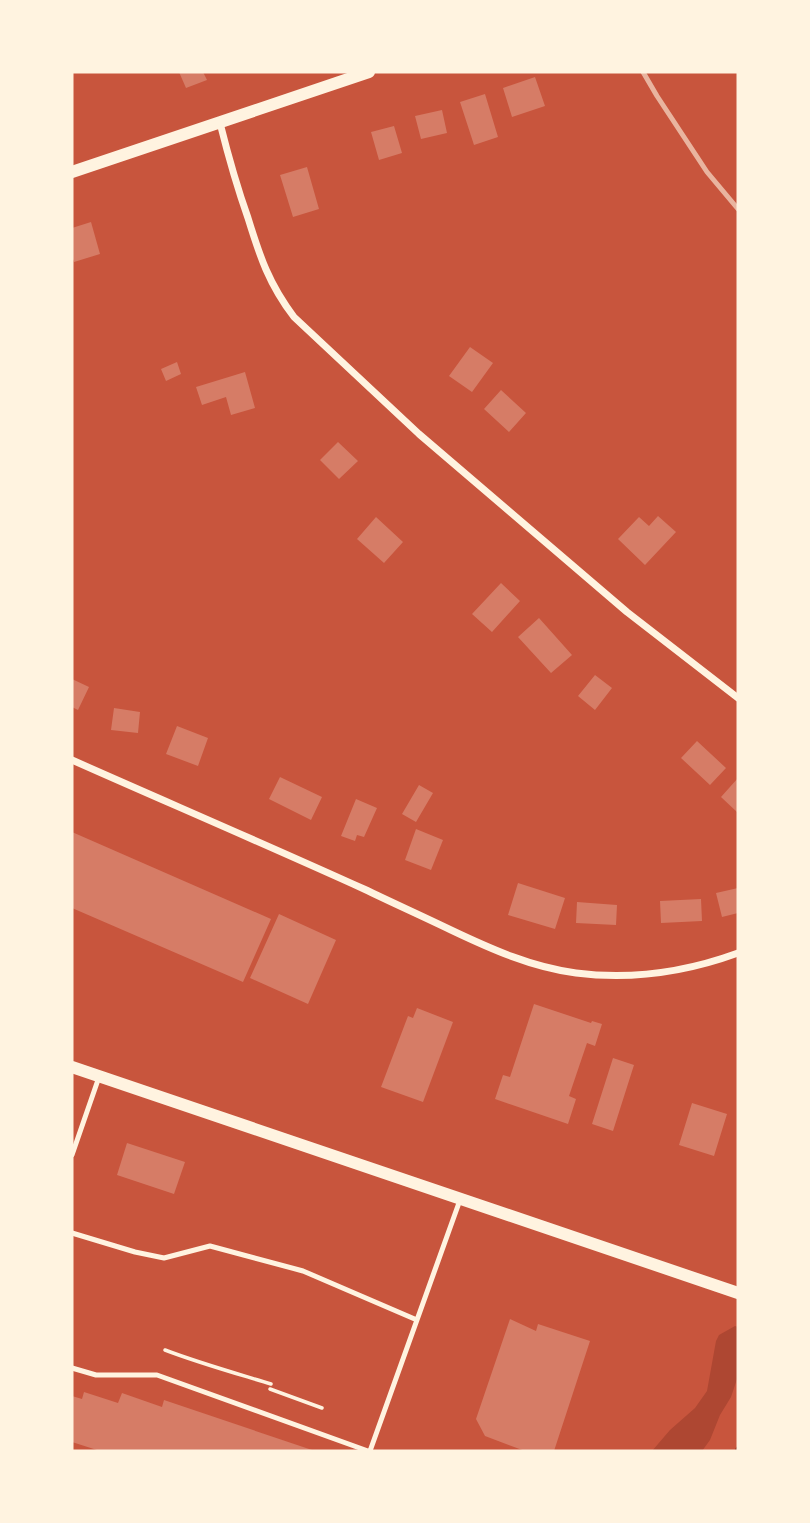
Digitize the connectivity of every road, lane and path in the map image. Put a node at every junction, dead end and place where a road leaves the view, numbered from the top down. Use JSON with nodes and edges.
{"nodes":[{"id":1,"x":369,"y":72,"type":"edge"},
{"id":2,"x":220,"y":123,"type":"junction"},
{"id":3,"x":72,"y":172,"type":"edge"},
{"id":4,"x":738,"y":698,"type":"edge"},
{"id":5,"x":72,"y":760,"type":"edge"},
{"id":6,"x":738,"y":953,"type":"edge"},
{"id":7,"x":72,"y":1067,"type":"edge"},
{"id":8,"x":99,"y":1077,"type":"junction"},
{"id":9,"x":72,"y":1155,"type":"edge"},
{"id":10,"x":460,"y":1200,"type":"junction"},
{"id":11,"x":72,"y":1233,"type":"edge"},
{"id":12,"x":738,"y":1293,"type":"edge"},
{"id":13,"x":417,"y":1320,"type":"junction"},
{"id":14,"x":164,"y":1350,"type":"dead end"},
{"id":15,"x":72,"y":1368,"type":"edge"},
{"id":16,"x":322,"y":1408,"type":"dead end"},
{"id":17,"x":369,"y":1451,"type":"edge"}],
"edges":[{"from":1,"to":2,"type":"street"},
{"from":2,"to":3,"type":"street"},
{"from":2,"to":4,"type":"street"},
{"from":5,"to":6,"type":"street"},
{"from":7,"to":8,"type":"street"},
{"from":8,"to":9,"type":"lane"},
{"from":8,"to":10,"type":"street"},
{"from":10,"to":12,"type":"street"},
{"from":10,"to":13,"type":"lane"},
{"from":11,"to":13,"type":"lane"},
{"from":13,"to":17,"type":"lane"},
{"from":14,"to":16,"type":"path"},
{"from":15,"to":17,"type":"lane"}]}
